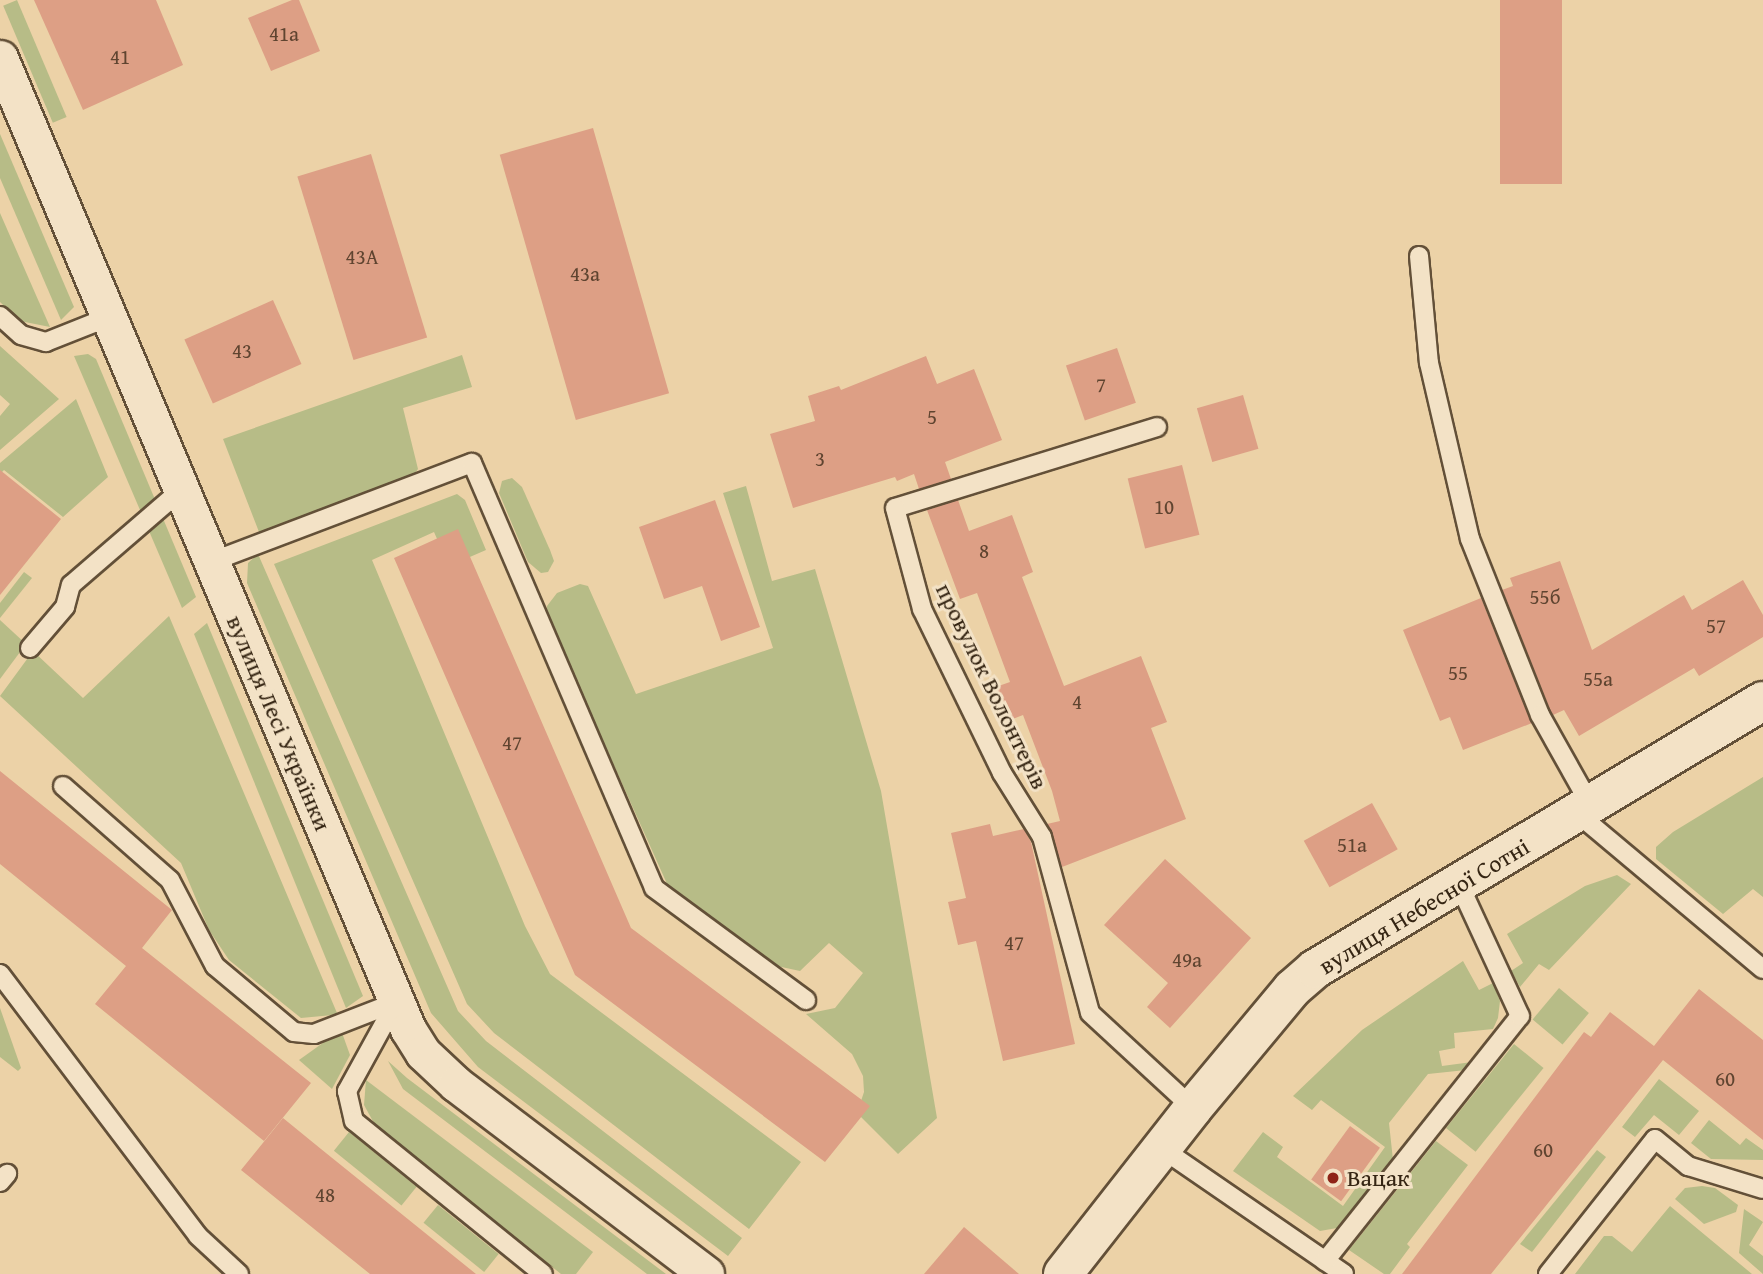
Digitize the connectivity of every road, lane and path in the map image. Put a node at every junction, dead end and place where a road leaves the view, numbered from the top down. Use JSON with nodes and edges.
{"nodes":[{"id":1,"x":0,"y":58,"type":"edge"},
{"id":2,"x":1419,"y":256,"type":"dead end"},
{"id":3,"x":0,"y":316,"type":"edge"},
{"id":4,"x":109,"y":317,"type":"junction"},
{"id":5,"x":1157,"y":426,"type":"dead end"},
{"id":6,"x":181,"y":490,"type":"junction"},
{"id":7,"x":211,"y":562,"type":"junction"},
{"id":8,"x":30,"y":648,"type":"dead end"},
{"id":9,"x":1762,"y":703,"type":"edge"},
{"id":10,"x":63,"y":786,"type":"dead end"},
{"id":11,"x":1584,"y":810,"type":"junction"},
{"id":12,"x":1459,"y":884,"type":"junction"},
{"id":13,"x":1763,"y":969,"type":"edge"},
{"id":14,"x":0,"y":974,"type":"edge"},
{"id":15,"x":806,"y":1000,"type":"dead end"},
{"id":16,"x":396,"y":1002,"type":"junction"},
{"id":17,"x":1193,"y":1108,"type":"junction"},
{"id":18,"x":1161,"y":1148,"type":"junction"},
{"id":19,"x":1763,"y":1189,"type":"edge"},
{"id":20,"x":1325,"y":1261,"type":"junction"},
{"id":21,"x":239,"y":1274,"type":"edge"},
{"id":22,"x":543,"y":1274,"type":"edge"},
{"id":23,"x":706,"y":1274,"type":"edge"},
{"id":24,"x":1063,"y":1274,"type":"edge"},
{"id":25,"x":1345,"y":1274,"type":"edge"},
{"id":26,"x":1548,"y":1274,"type":"edge"}],
"edges":[{"from":1,"to":4,"type":"street","name":"вулиця Лесі Українки"},
{"from":2,"to":11,"type":"lane"},
{"from":3,"to":4,"type":"lane"},
{"from":4,"to":6,"type":"street","name":"вулиця Лесі Українки"},
{"from":5,"to":17,"type":"lane","name":"провулок Волонтерів"},
{"from":6,"to":7,"type":"street","name":"вулиця Лесі Українки"},
{"from":6,"to":8,"type":"lane"},
{"from":7,"to":15,"type":"lane"},
{"from":7,"to":16,"type":"street","name":"вулиця Лесі Українки"},
{"from":9,"to":11,"type":"street","name":"вулиця Небесної Сотні"},
{"from":10,"to":16,"type":"lane"},
{"from":11,"to":12,"type":"street","name":"вулиця Небесної Сотні"},
{"from":11,"to":13,"type":"lane"},
{"from":12,"to":17,"type":"street","name":"вулиця Небесної Сотні"},
{"from":12,"to":20,"type":"lane"},
{"from":14,"to":21,"type":"lane"},
{"from":16,"to":22,"type":"lane"},
{"from":16,"to":23,"type":"street","name":"вулиця Лесі Українки"},
{"from":17,"to":18,"type":"street","name":"вулиця Небесної Сотні"},
{"from":18,"to":20,"type":"lane"},
{"from":18,"to":24,"type":"street","name":"вулиця Небесної Сотні"},
{"from":19,"to":26,"type":"lane"},
{"from":20,"to":25,"type":"lane"}]}
